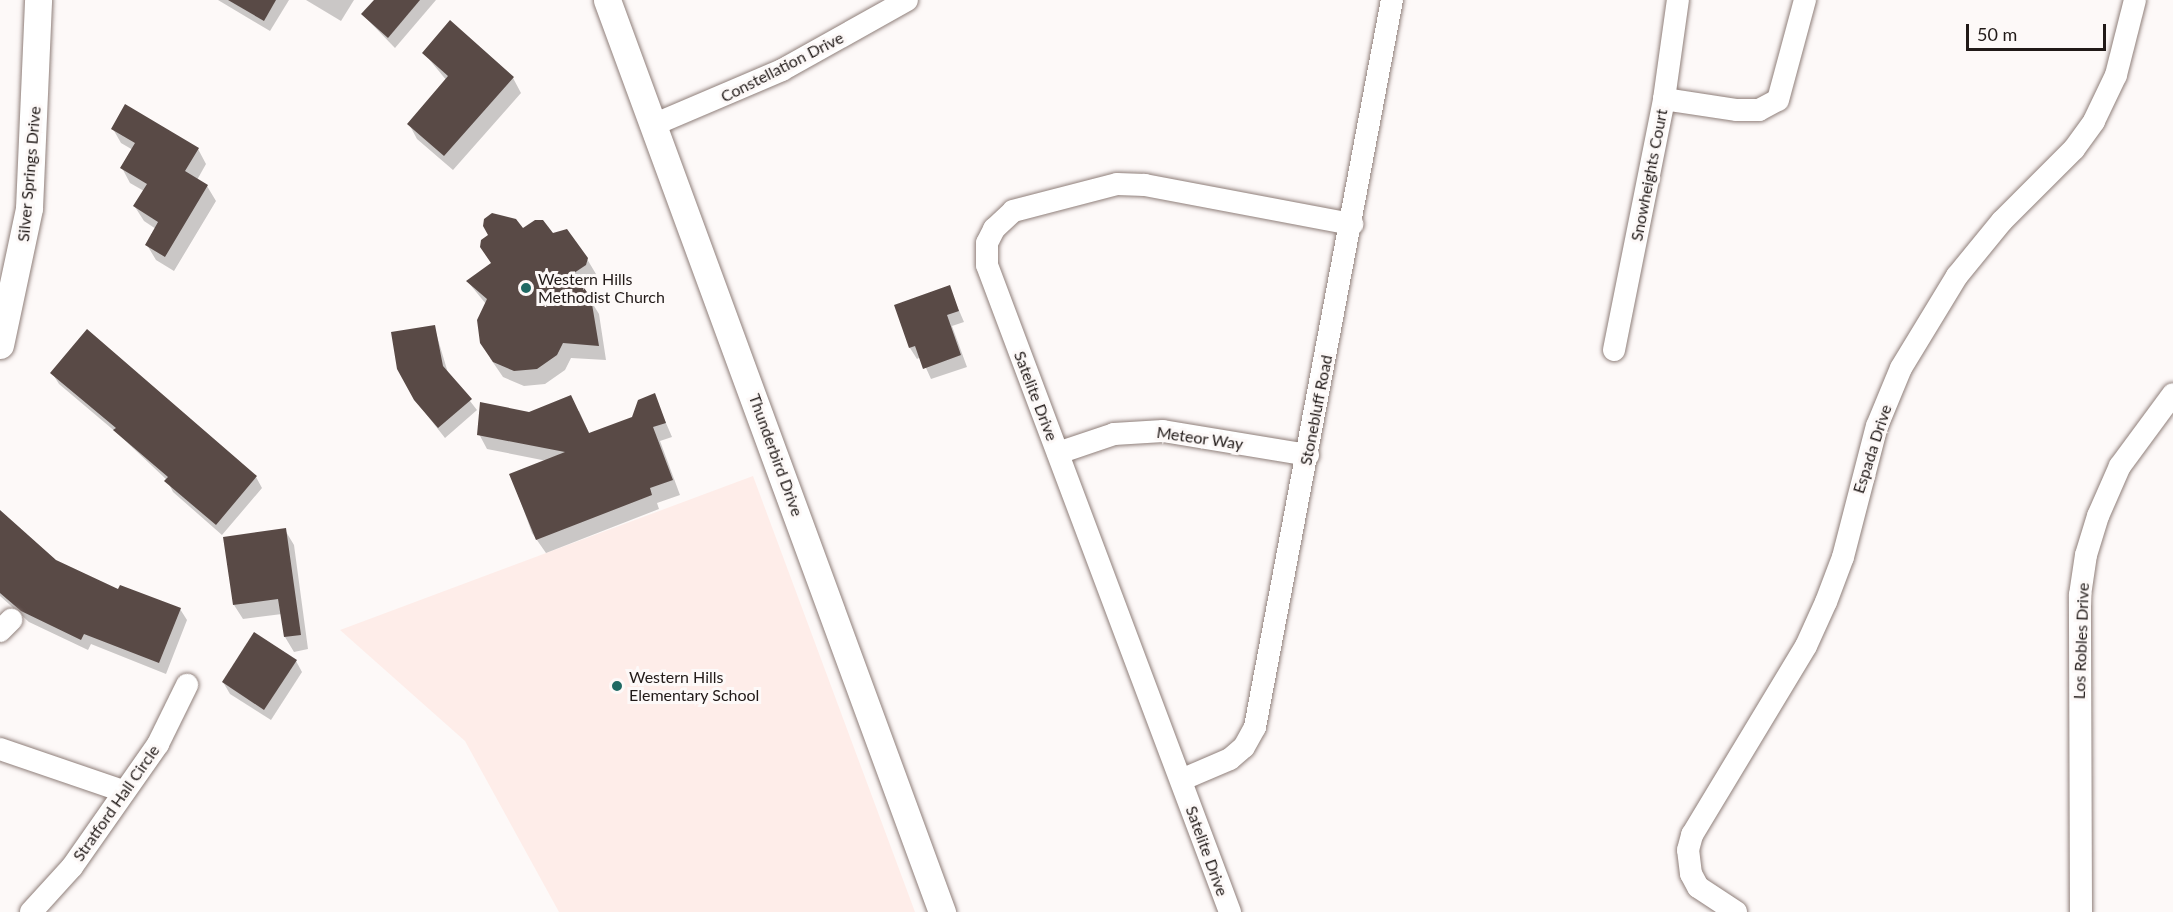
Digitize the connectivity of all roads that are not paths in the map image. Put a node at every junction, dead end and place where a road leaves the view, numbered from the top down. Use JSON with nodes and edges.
{"nodes":[{"id":1,"x":38,"y":0,"type":"edge"},
{"id":2,"x":607,"y":0,"type":"edge"},
{"id":3,"x":907,"y":0,"type":"edge"},
{"id":4,"x":1392,"y":0,"type":"edge"},
{"id":5,"x":1678,"y":0,"type":"edge"},
{"id":6,"x":1805,"y":0,"type":"edge"},
{"id":7,"x":2135,"y":0,"type":"edge"},
{"id":8,"x":1664,"y":99,"type":"junction"},
{"id":9,"x":653,"y":125,"type":"junction"},
{"id":10,"x":1352,"y":224,"type":"junction"},
{"id":11,"x":0,"y":345,"type":"edge"},
{"id":12,"x":1614,"y":350,"type":"dead end"},
{"id":13,"x":2173,"y":394,"type":"edge"},
{"id":14,"x":1058,"y":453,"type":"junction"},
{"id":15,"x":1308,"y":455,"type":"junction"},
{"id":16,"x":187,"y":685,"type":"dead end"},
{"id":17,"x":0,"y":749,"type":"edge"},
{"id":18,"x":1181,"y":780,"type":"junction"},
{"id":19,"x":123,"y":791,"type":"junction"},
{"id":20,"x":31,"y":912,"type":"edge"},
{"id":21,"x":942,"y":912,"type":"edge"},
{"id":22,"x":1230,"y":912,"type":"edge"},
{"id":23,"x":1736,"y":912,"type":"edge"},
{"id":24,"x":2080,"y":912,"type":"edge"}],
"edges":[{"from":1,"to":11,"type":"street","name":"Silver Springs Drive"},
{"from":2,"to":9,"type":"street","name":"Thunderbird Drive"},
{"from":3,"to":9,"type":"street","name":"Constellation Drive"},
{"from":4,"to":10,"type":"street","name":"Stonebluff Road"},
{"from":5,"to":8,"type":"street","name":"Snowheights Court"},
{"from":6,"to":8,"type":"street"},
{"from":7,"to":23,"type":"street","name":"Espada Drive"},
{"from":8,"to":12,"type":"street","name":"Snowheights Court"},
{"from":9,"to":21,"type":"street","name":"Thunderbird Drive"},
{"from":10,"to":14,"type":"street","name":"Satelite Drive"},
{"from":10,"to":15,"type":"street","name":"Stonebluff Road"},
{"from":13,"to":24,"type":"street","name":"Los Robles Drive"},
{"from":14,"to":15,"type":"street","name":"Meteor Way"},
{"from":14,"to":18,"type":"street","name":"Satelite Drive"},
{"from":15,"to":18,"type":"street","name":"Stonebluff Road"},
{"from":16,"to":19,"type":"street","name":"Stratford Hall Circle"},
{"from":17,"to":19,"type":"street"},
{"from":18,"to":22,"type":"street","name":"Satelite Drive"},
{"from":19,"to":20,"type":"street","name":"Stratford Hall Circle"}]}
